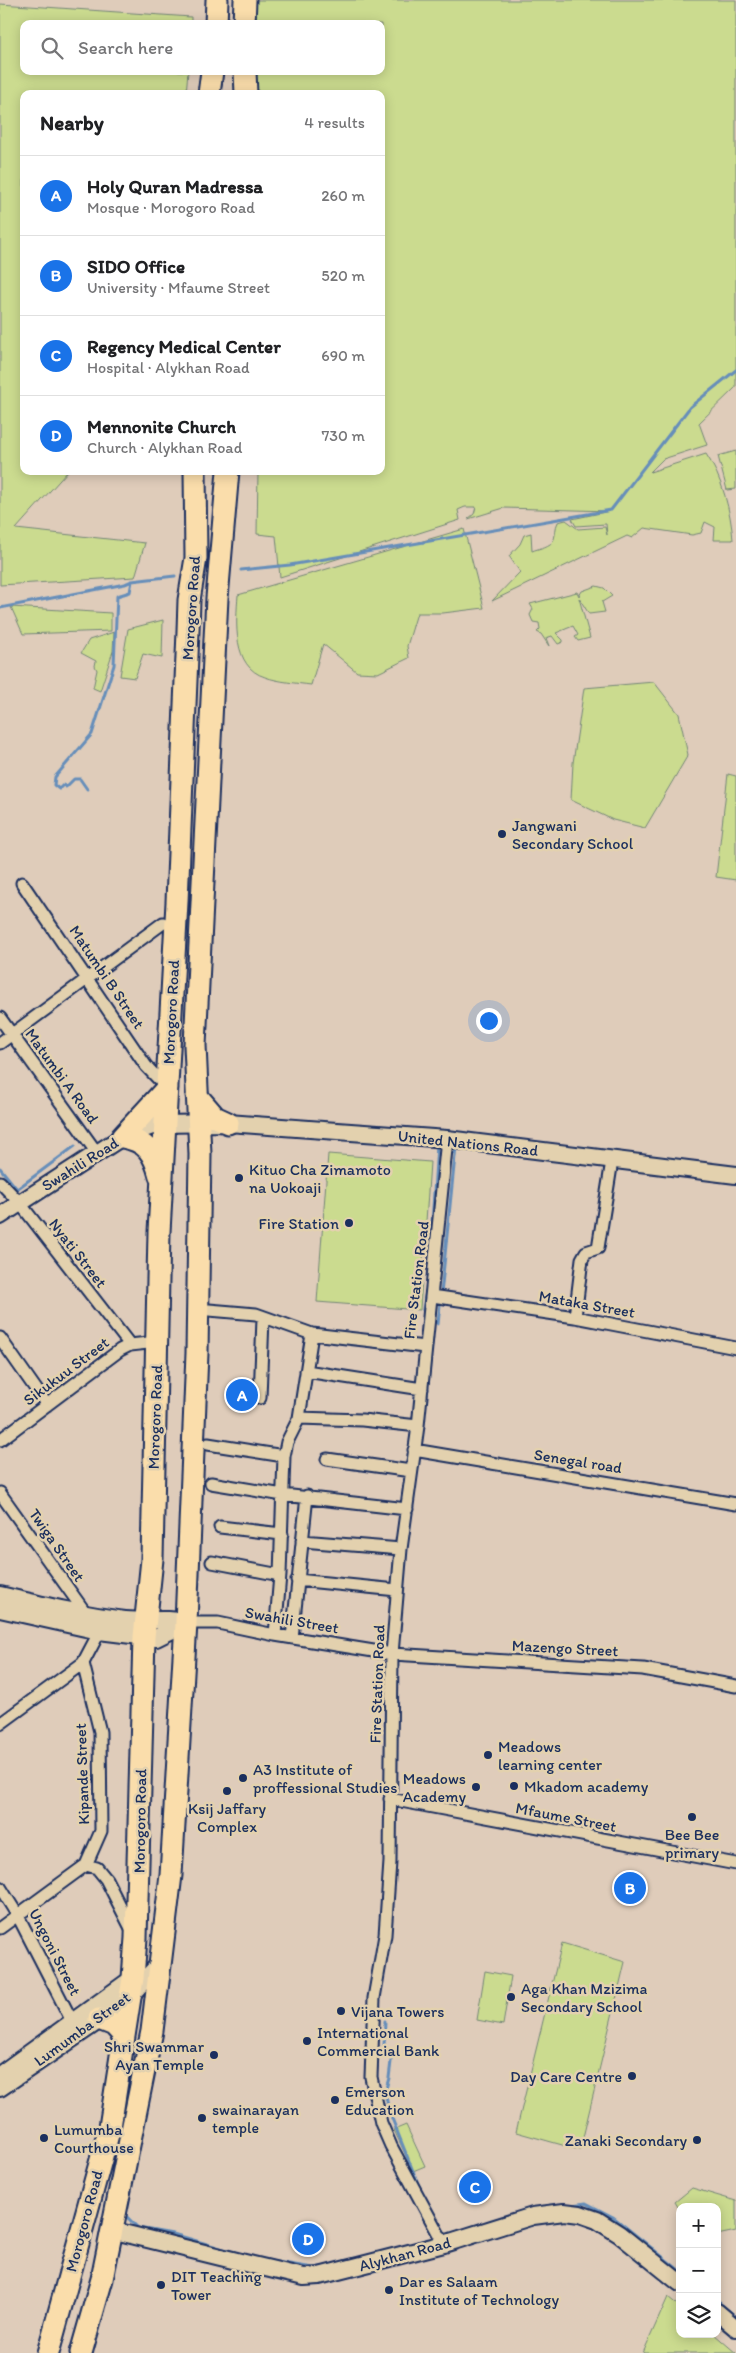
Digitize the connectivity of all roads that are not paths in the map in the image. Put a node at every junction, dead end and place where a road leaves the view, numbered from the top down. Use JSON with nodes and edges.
{"nodes":[{"id":1,"x":218,"y":0,"type":"edge"},
{"id":2,"x":245,"y":0,"type":"edge"},
{"id":3,"x":216,"y":20,"type":"edge"},
{"id":4,"x":244,"y":20,"type":"edge"},
{"id":5,"x":212,"y":75,"type":"edge"},
{"id":6,"x":245,"y":75,"type":"edge"},
{"id":7,"x":210,"y":90,"type":"edge"},
{"id":8,"x":246,"y":90,"type":"edge"},
{"id":9,"x":194,"y":475,"type":"edge"},
{"id":10,"x":228,"y":475,"type":"edge"},
{"id":11,"x":22,"y":883,"type":"dead end"},
{"id":12,"x":164,"y":923,"type":"dead end"},
{"id":13,"x":88,"y":978,"type":"junction"},
{"id":14,"x":0,"y":1018,"type":"edge"},
{"id":15,"x":12,"y":1034,"type":"junction"},
{"id":16,"x":0,"y":1043,"type":"edge"},
{"id":17,"x":167,"y":1088,"type":"junction"},
{"id":18,"x":196,"y":1096,"type":"junction"},
{"id":19,"x":166,"y":1123,"type":"junction"},
{"id":20,"x":199,"y":1123,"type":"junction"},
{"id":21,"x":228,"y":1123,"type":"junction"},
{"id":22,"x":122,"y":1138,"type":"junction"},
{"id":23,"x":447,"y":1139,"type":"junction"},
{"id":24,"x":97,"y":1153,"type":"junction"},
{"id":25,"x":200,"y":1154,"type":"junction"},
{"id":26,"x":611,"y":1167,"type":"dead end"},
{"id":27,"x":736,"y":1175,"type":"edge"},
{"id":28,"x":0,"y":1182,"type":"edge"},
{"id":29,"x":162,"y":1184,"type":"junction"},
{"id":30,"x":19,"y":1202,"type":"junction"},
{"id":31,"x":0,"y":1216,"type":"edge"},
{"id":32,"x":432,"y":1296,"type":"junction"},
{"id":33,"x":208,"y":1310,"type":"dead end"},
{"id":34,"x":575,"y":1317,"type":"junction"},
{"id":35,"x":263,"y":1318,"type":"junction"},
{"id":36,"x":312,"y":1334,"type":"junction"},
{"id":37,"x":0,"y":1338,"type":"edge"},
{"id":38,"x":157,"y":1342,"type":"junction"},
{"id":39,"x":130,"y":1345,"type":"junction"},
{"id":40,"x":425,"y":1347,"type":"junction"},
{"id":41,"x":736,"y":1348,"type":"edge"},
{"id":42,"x":306,"y":1371,"type":"junction"},
{"id":43,"x":422,"y":1389,"type":"junction"},
{"id":44,"x":260,"y":1398,"type":"dead end"},
{"id":45,"x":47,"y":1405,"type":"junction"},
{"id":46,"x":299,"y":1418,"type":"junction"},
{"id":47,"x":418,"y":1426,"type":"junction"},
{"id":48,"x":0,"y":1440,"type":"edge"},
{"id":49,"x":208,"y":1444,"type":"dead end"},
{"id":50,"x":414,"y":1450,"type":"junction"},
{"id":51,"x":284,"y":1456,"type":"junction"},
{"id":52,"x":327,"y":1459,"type":"dead end"},
{"id":53,"x":411,"y":1471,"type":"junction"},
{"id":54,"x":211,"y":1483,"type":"dead end"},
{"id":55,"x":0,"y":1493,"type":"edge"},
{"id":56,"x":283,"y":1495,"type":"junction"},
{"id":57,"x":307,"y":1496,"type":"junction"},
{"id":58,"x":736,"y":1504,"type":"edge"},
{"id":59,"x":407,"y":1509,"type":"junction"},
{"id":60,"x":220,"y":1527,"type":"dead end"},
{"id":61,"x":282,"y":1534,"type":"junction"},
{"id":62,"x":302,"y":1540,"type":"junction"},
{"id":63,"x":401,"y":1549,"type":"junction"},
{"id":64,"x":212,"y":1562,"type":"dead end"},
{"id":65,"x":280,"y":1576,"type":"junction"},
{"id":66,"x":297,"y":1580,"type":"junction"},
{"id":67,"x":397,"y":1590,"type":"junction"},
{"id":68,"x":0,"y":1595,"type":"edge"},
{"id":69,"x":0,"y":1609,"type":"edge"},
{"id":70,"x":97,"y":1621,"type":"junction"},
{"id":71,"x":186,"y":1623,"type":"junction"},
{"id":72,"x":144,"y":1630,"type":"junction"},
{"id":73,"x":275,"y":1635,"type":"junction"},
{"id":74,"x":292,"y":1638,"type":"junction"},
{"id":75,"x":392,"y":1654,"type":"junction"},
{"id":76,"x":83,"y":1663,"type":"junction"},
{"id":77,"x":736,"y":1686,"type":"edge"},
{"id":78,"x":0,"y":1724,"type":"edge"},
{"id":79,"x":390,"y":1799,"type":"junction"},
{"id":80,"x":736,"y":1864,"type":"edge"},
{"id":81,"x":86,"y":1865,"type":"junction"},
{"id":82,"x":0,"y":1887,"type":"edge"},
{"id":83,"x":18,"y":1916,"type":"junction"},
{"id":84,"x":0,"y":1928,"type":"edge"},
{"id":85,"x":136,"y":1938,"type":"junction"},
{"id":86,"x":159,"y":1964,"type":"junction"},
{"id":87,"x":131,"y":1987,"type":"junction"},
{"id":88,"x":99,"y":2020,"type":"junction"},
{"id":89,"x":75,"y":2028,"type":"junction"},
{"id":90,"x":124,"y":2036,"type":"junction"},
{"id":91,"x":2,"y":2078,"type":"edge"},
{"id":92,"x":111,"y":2230,"type":"junction"},
{"id":93,"x":444,"y":2244,"type":"junction"},
{"id":94,"x":676,"y":2280,"type":"edge"},
{"id":95,"x":721,"y":2315,"type":"edge"},
{"id":96,"x":736,"y":2328,"type":"edge"},
{"id":97,"x":48,"y":2353,"type":"edge"},
{"id":98,"x":81,"y":2353,"type":"edge"}],
"edges":[{"from":1,"to":3,"type":"highway"},
{"from":2,"to":4,"type":"highway"},
{"from":5,"to":7,"type":"highway"},
{"from":6,"to":8,"type":"highway"},
{"from":9,"to":17,"type":"highway","name":"Morogoro Road"},
{"from":10,"to":18,"type":"highway","name":"Morogoro Road"},
{"from":11,"to":13,"type":"street","name":"Matumbi B Street"},
{"from":12,"to":13,"type":"street"},
{"from":13,"to":15,"type":"street"},
{"from":13,"to":17,"type":"street","name":"Matumbi B Street"},
{"from":14,"to":15,"type":"street","name":"Matumbi A Road"},
{"from":15,"to":16,"type":"street"},
{"from":15,"to":24,"type":"street","name":"Matumbi A Road"},
{"from":17,"to":19,"type":"highway","name":"Morogoro Road"},
{"from":17,"to":22,"type":"highway"},
{"from":18,"to":20,"type":"highway","name":"Morogoro Road"},
{"from":18,"to":21,"type":"highway"},
{"from":19,"to":20,"type":"street","name":"Swahili Road"},
{"from":19,"to":22,"type":"street","name":"Swahili Road"},
{"from":19,"to":29,"type":"highway","name":"Morogoro Road"},
{"from":20,"to":21,"type":"street","name":"United Nations Road"},
{"from":20,"to":25,"type":"highway","name":"Morogoro Road"},
{"from":21,"to":23,"type":"street","name":"United Nations Road"},
{"from":21,"to":25,"type":"highway"},
{"from":22,"to":24,"type":"street","name":"Swahili Road"},
{"from":22,"to":29,"type":"highway"},
{"from":23,"to":27,"type":"street","name":"United Nations Road"},
{"from":23,"to":32,"type":"street","name":"Fire Station Road"},
{"from":24,"to":30,"type":"street","name":"Swahili Road"},
{"from":25,"to":71,"type":"highway","name":"Morogoro Road"},
{"from":26,"to":34,"type":"street"},
{"from":28,"to":30,"type":"street","name":"Nyati Street"},
{"from":29,"to":38,"type":"highway","name":"Morogoro Road"},
{"from":30,"to":31,"type":"street","name":"Swahili Road"},
{"from":30,"to":39,"type":"street","name":"Nyati Street"},
{"from":32,"to":34,"type":"street","name":"Mataka Street"},
{"from":32,"to":40,"type":"street","name":"Fire Station Road"},
{"from":33,"to":35,"type":"street"},
{"from":34,"to":41,"type":"street","name":"Mataka Street"},
{"from":35,"to":36,"type":"street"},
{"from":35,"to":44,"type":"street"},
{"from":36,"to":40,"type":"street"},
{"from":36,"to":42,"type":"street"},
{"from":37,"to":45,"type":"street"},
{"from":38,"to":39,"type":"street","name":"Sikukuu Street"},
{"from":38,"to":72,"type":"highway","name":"Morogoro Road"},
{"from":39,"to":45,"type":"street","name":"Sikukuu Street"},
{"from":40,"to":43,"type":"street","name":"Fire Station Road"},
{"from":42,"to":43,"type":"street"},
{"from":42,"to":46,"type":"street"},
{"from":43,"to":47,"type":"street","name":"Fire Station Road"},
{"from":45,"to":48,"type":"street","name":"Sikukuu Street"},
{"from":46,"to":47,"type":"street"},
{"from":46,"to":51,"type":"street"},
{"from":47,"to":50,"type":"street","name":"Fire Station Road"},
{"from":49,"to":51,"type":"street"},
{"from":50,"to":53,"type":"street","name":"Fire Station Road"},
{"from":50,"to":58,"type":"street","name":"Senegal road"},
{"from":51,"to":56,"type":"street"},
{"from":52,"to":53,"type":"street"},
{"from":53,"to":59,"type":"street","name":"Fire Station Road"},
{"from":54,"to":56,"type":"street"},
{"from":55,"to":70,"type":"street","name":"Twiga Street"},
{"from":56,"to":57,"type":"street"},
{"from":56,"to":61,"type":"street"},
{"from":57,"to":59,"type":"street"},
{"from":57,"to":62,"type":"street"},
{"from":59,"to":63,"type":"street","name":"Fire Station Road"},
{"from":60,"to":61,"type":"street"},
{"from":61,"to":65,"type":"street"},
{"from":62,"to":63,"type":"street"},
{"from":62,"to":66,"type":"street"},
{"from":63,"to":67,"type":"street","name":"Fire Station Road"},
{"from":64,"to":65,"type":"street"},
{"from":65,"to":73,"type":"street"},
{"from":66,"to":67,"type":"street"},
{"from":66,"to":74,"type":"street"},
{"from":67,"to":75,"type":"street","name":"Fire Station Road"},
{"from":68,"to":70,"type":"street"},
{"from":69,"to":70,"type":"street"},
{"from":70,"to":72,"type":"street"},
{"from":70,"to":76,"type":"street"},
{"from":71,"to":72,"type":"street"},
{"from":71,"to":73,"type":"street","name":"Swahili Street"},
{"from":71,"to":86,"type":"highway","name":"Morogoro Road"},
{"from":72,"to":85,"type":"highway","name":"Morogoro Road"},
{"from":73,"to":74,"type":"street","name":"Swahili Street"},
{"from":74,"to":75,"type":"street","name":"Swahili Street"},
{"from":75,"to":77,"type":"street","name":"Mazengo Street"},
{"from":75,"to":79,"type":"street","name":"Fire Station Road"},
{"from":76,"to":78,"type":"street"},
{"from":76,"to":81,"type":"street","name":"Kipande Street"},
{"from":79,"to":80,"type":"street","name":"Mfaume Street"},
{"from":79,"to":93,"type":"street","name":"Fire Station Road"},
{"from":81,"to":83,"type":"street","name":"Kipande Street"},
{"from":81,"to":85,"type":"street"},
{"from":82,"to":83,"type":"street","name":"Ungoni Street"},
{"from":83,"to":84,"type":"street","name":"Kipande Street"},
{"from":83,"to":89,"type":"street","name":"Ungoni Street"},
{"from":85,"to":87,"type":"highway","name":"Morogoro Road"},
{"from":86,"to":87,"type":"street","name":"Lumumba Street"},
{"from":86,"to":92,"type":"highway","name":"Morogoro Road"},
{"from":87,"to":88,"type":"street","name":"Lumumba Street"},
{"from":87,"to":89,"type":"street","name":"Lumumba Street"},
{"from":87,"to":90,"type":"highway","name":"Morogoro Road"},
{"from":88,"to":89,"type":"street","name":"Lumumba Street"},
{"from":88,"to":90,"type":"highway"},
{"from":89,"to":91,"type":"street","name":"Lumumba Street"},
{"from":90,"to":97,"type":"highway","name":"Morogoro Road"},
{"from":92,"to":93,"type":"street","name":"Alykhan Road"},
{"from":92,"to":98,"type":"highway","name":"Morogoro Road"},
{"from":93,"to":94,"type":"street","name":"Alykhan Road"},
{"from":95,"to":96,"type":"street"}]}
